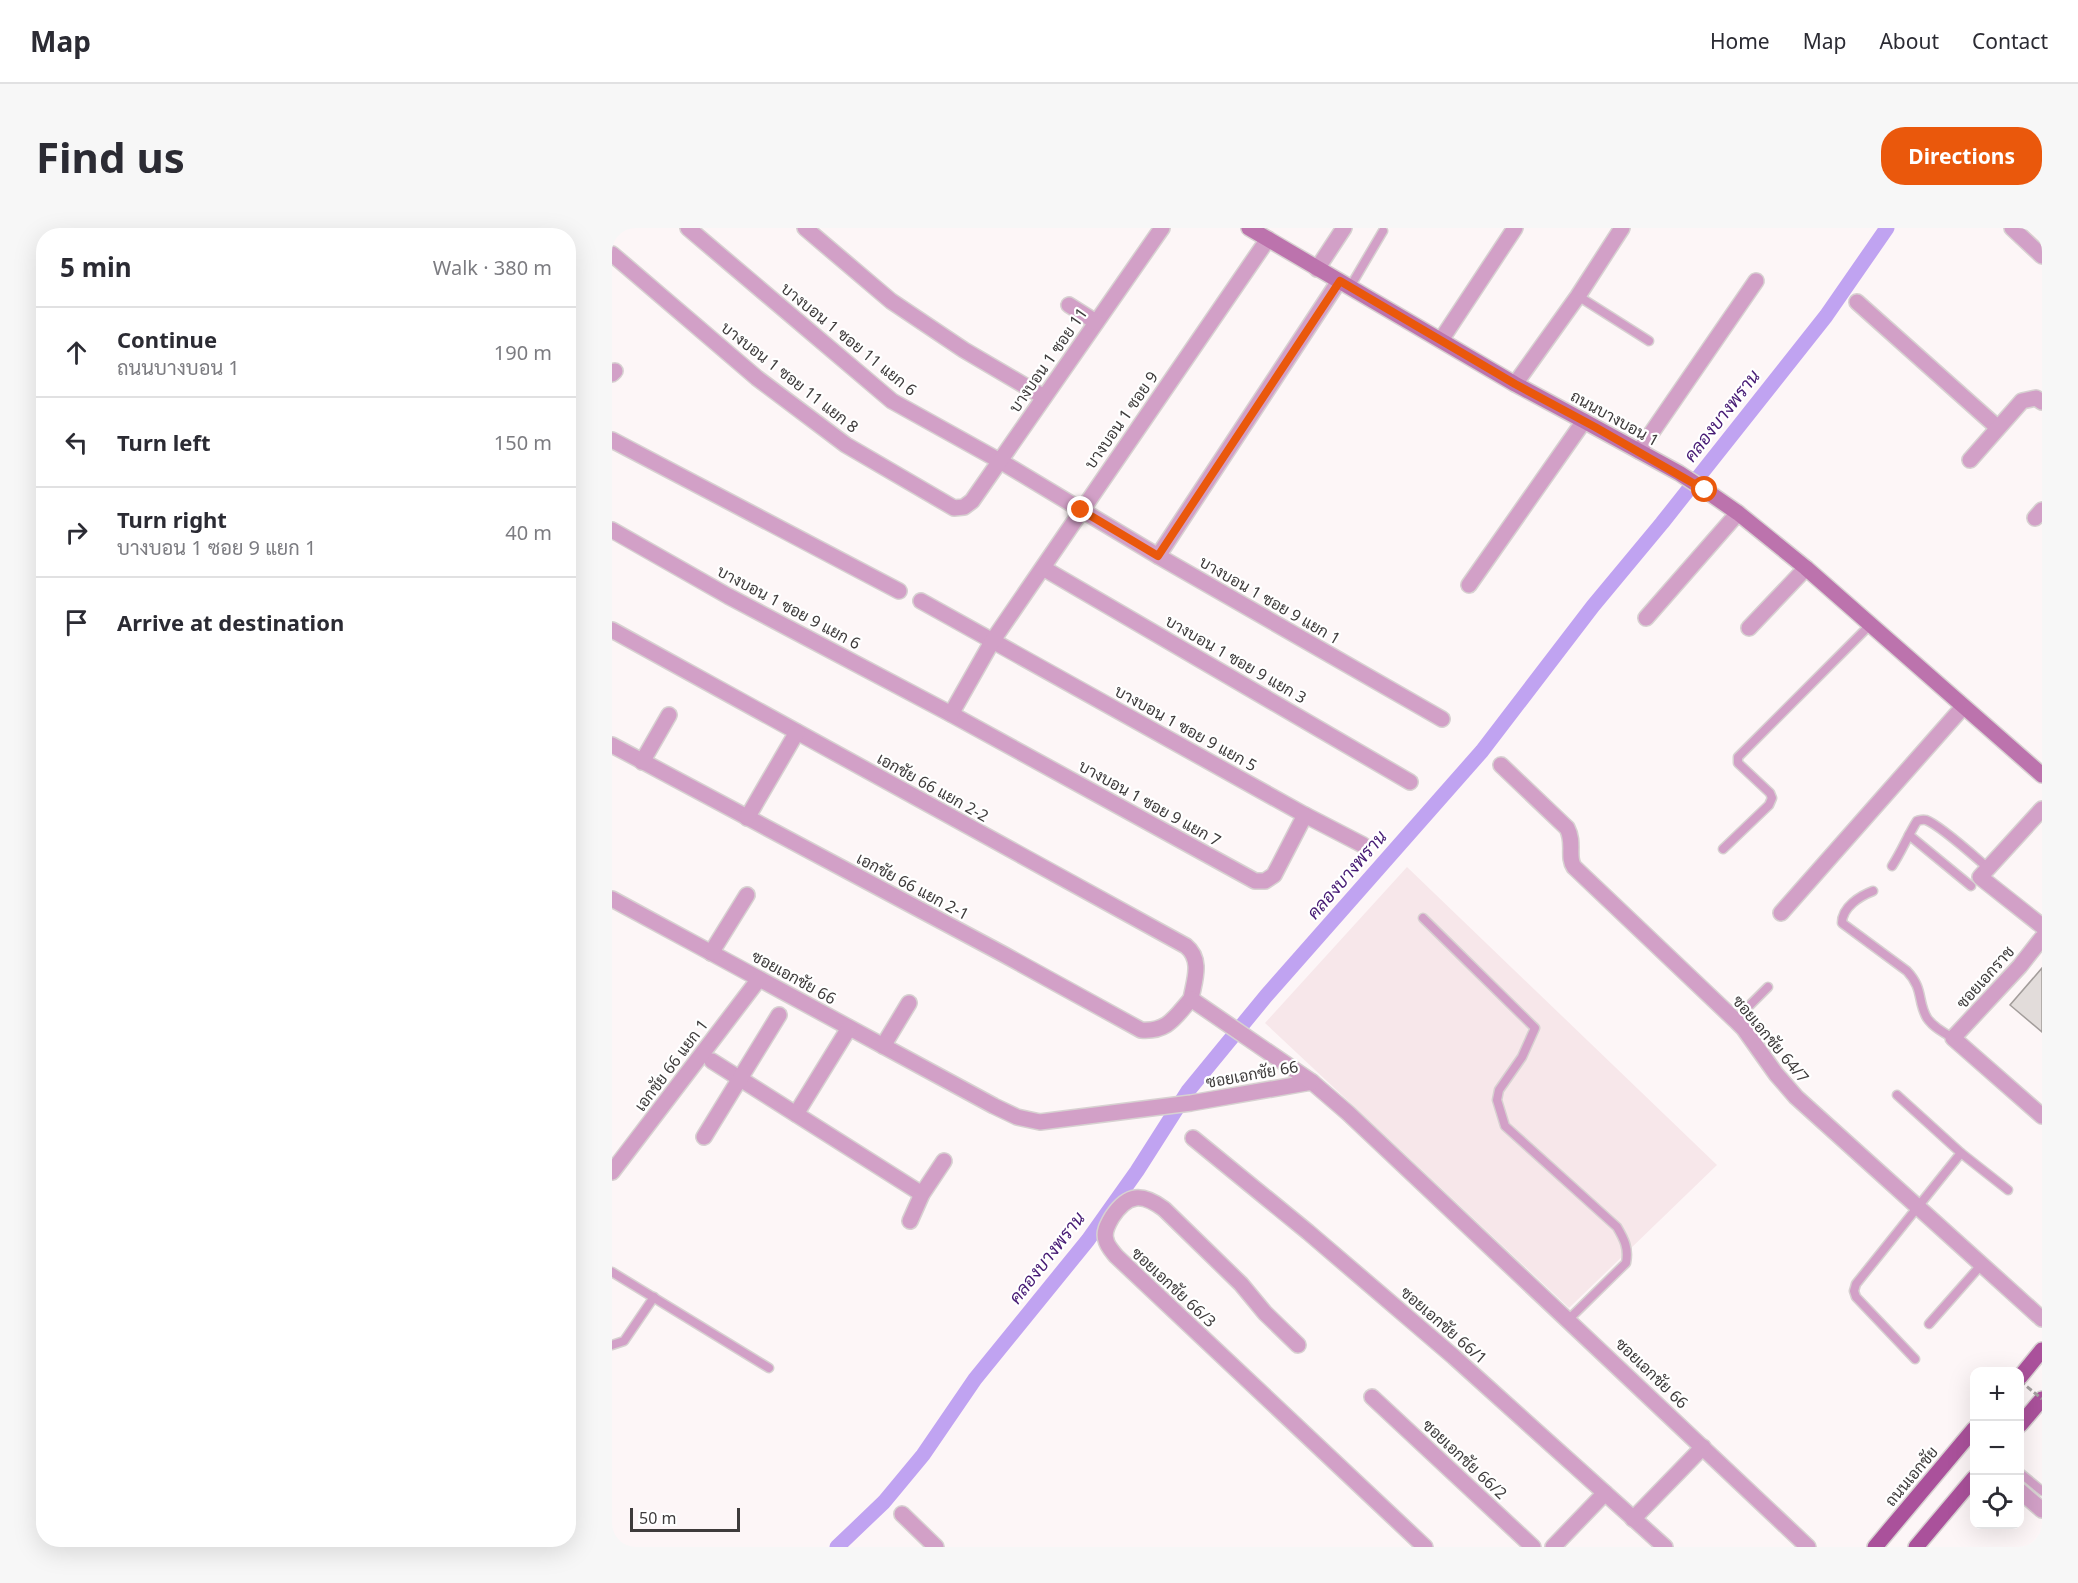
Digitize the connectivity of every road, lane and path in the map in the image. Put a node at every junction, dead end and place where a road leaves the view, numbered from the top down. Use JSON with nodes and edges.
{"nodes":[{"id":1,"x":688,"y":228,"type":"edge"},
{"id":2,"x":805,"y":228,"type":"edge"},
{"id":3,"x":1162,"y":228,"type":"edge"},
{"id":4,"x":1250,"y":228,"type":"edge"},
{"id":5,"x":1344,"y":228,"type":"edge"},
{"id":6,"x":1515,"y":228,"type":"edge"},
{"id":7,"x":1622,"y":228,"type":"edge"},
{"id":8,"x":2012,"y":228,"type":"edge"},
{"id":9,"x":1383,"y":231,"type":"dead end"},
{"id":10,"x":1268,"y":239,"type":"junction"},
{"id":11,"x":612,"y":254,"type":"edge"},
{"id":12,"x":2042,"y":256,"type":"edge"},
{"id":13,"x":1317,"y":269,"type":"junction"},
{"id":14,"x":1756,"y":281,"type":"dead end"},
{"id":15,"x":1345,"y":284,"type":"junction"},
{"id":16,"x":1578,"y":296,"type":"junction"},
{"id":17,"x":1857,"y":302,"type":"dead end"},
{"id":18,"x":1070,"y":305,"type":"dead end"},
{"id":19,"x":1096,"y":322,"type":"junction"},
{"id":20,"x":1441,"y":340,"type":"junction"},
{"id":21,"x":1649,"y":341,"type":"dead end"},
{"id":22,"x":1515,"y":384,"type":"junction"},
{"id":23,"x":1044,"y":397,"type":"junction"},
{"id":24,"x":2042,"y":402,"type":"edge"},
{"id":25,"x":1584,"y":421,"type":"junction"},
{"id":26,"x":1997,"y":427,"type":"junction"},
{"id":27,"x":612,"y":440,"type":"edge"},
{"id":28,"x":1639,"y":451,"type":"junction"},
{"id":29,"x":1970,"y":459,"type":"dead end"},
{"id":30,"x":1000,"y":461,"type":"junction"},
{"id":31,"x":959,"y":508,"type":"joint"},
{"id":32,"x":1081,"y":510,"type":"junction"},
{"id":33,"x":1738,"y":513,"type":"junction"},
{"id":34,"x":612,"y":530,"type":"edge"},
{"id":35,"x":1158,"y":556,"type":"junction"},
{"id":36,"x":1043,"y":568,"type":"junction"},
{"id":37,"x":1806,"y":568,"type":"junction"},
{"id":38,"x":1468,"y":585,"type":"dead end"},
{"id":39,"x":899,"y":591,"type":"dead end"},
{"id":40,"x":921,"y":601,"type":"dead end"},
{"id":41,"x":1646,"y":618,"type":"dead end"},
{"id":42,"x":1870,"y":625,"type":"junction"},
{"id":43,"x":1749,"y":628,"type":"dead end"},
{"id":44,"x":612,"y":630,"type":"edge"},
{"id":45,"x":993,"y":640,"type":"junction"},
{"id":46,"x":1963,"y":706,"type":"junction"},
{"id":47,"x":951,"y":714,"type":"junction"},
{"id":48,"x":669,"y":715,"type":"dead end"},
{"id":49,"x":1442,"y":720,"type":"dead end"},
{"id":50,"x":797,"y":732,"type":"junction"},
{"id":51,"x":612,"y":745,"type":"edge"},
{"id":52,"x":642,"y":762,"type":"junction"},
{"id":53,"x":1501,"y":765,"type":"dead end"},
{"id":54,"x":2042,"y":775,"type":"edge"},
{"id":55,"x":1410,"y":782,"type":"dead end"},
{"id":56,"x":2042,"y":809,"type":"edge"},
{"id":57,"x":1305,"y":815,"type":"junction"},
{"id":58,"x":747,"y":818,"type":"junction"},
{"id":59,"x":1910,"y":835,"type":"junction"},
{"id":60,"x":1363,"y":845,"type":"dead end"},
{"id":61,"x":1723,"y":849,"type":"dead end"},
{"id":62,"x":1892,"y":866,"type":"dead end"},
{"id":63,"x":1988,"y":868,"type":"junction"},
{"id":64,"x":1971,"y":886,"type":"dead end"},
{"id":65,"x":1873,"y":891,"type":"dead end"},
{"id":66,"x":747,"y":895,"type":"dead end"},
{"id":67,"x":612,"y":899,"type":"edge"},
{"id":68,"x":1781,"y":913,"type":"dead end"},
{"id":69,"x":1423,"y":918,"type":"dead end"},
{"id":70,"x":2042,"y":926,"type":"edge"},
{"id":71,"x":2042,"y":938,"type":"edge"},
{"id":72,"x":711,"y":953,"type":"junction"},
{"id":73,"x":759,"y":980,"type":"junction"},
{"id":74,"x":1768,"y":987,"type":"dead end"},
{"id":75,"x":1191,"y":999,"type":"junction"},
{"id":76,"x":909,"y":1003,"type":"dead end"},
{"id":77,"x":779,"y":1015,"type":"dead end"},
{"id":78,"x":1735,"y":1020,"type":"junction"},
{"id":79,"x":849,"y":1028,"type":"junction"},
{"id":80,"x":1953,"y":1038,"type":"junction"},
{"id":81,"x":883,"y":1046,"type":"junction"},
{"id":82,"x":712,"y":1061,"type":"dead end"},
{"id":83,"x":740,"y":1079,"type":"junction"},
{"id":84,"x":1312,"y":1082,"type":"junction"},
{"id":85,"x":1897,"y":1095,"type":"dead end"},
{"id":86,"x":796,"y":1114,"type":"junction"},
{"id":87,"x":2042,"y":1116,"type":"edge"},
{"id":88,"x":704,"y":1137,"type":"dead end"},
{"id":89,"x":1193,"y":1138,"type":"dead end"},
{"id":90,"x":1961,"y":1153,"type":"junction"},
{"id":91,"x":944,"y":1161,"type":"dead end"},
{"id":92,"x":612,"y":1172,"type":"edge"},
{"id":93,"x":2008,"y":1190,"type":"dead end"},
{"id":94,"x":922,"y":1194,"type":"junction"},
{"id":95,"x":1917,"y":1206,"type":"junction"},
{"id":96,"x":910,"y":1221,"type":"dead end"},
{"id":97,"x":1982,"y":1264,"type":"junction"},
{"id":98,"x":612,"y":1272,"type":"edge"},
{"id":99,"x":654,"y":1297,"type":"junction"},
{"id":100,"x":2042,"y":1318,"type":"edge"},
{"id":101,"x":1569,"y":1319,"type":"junction"},
{"id":102,"x":1929,"y":1324,"type":"dead end"},
{"id":103,"x":612,"y":1345,"type":"edge"},
{"id":104,"x":1298,"y":1345,"type":"dead end"},
{"id":105,"x":2042,"y":1350,"type":"edge"},
{"id":106,"x":1915,"y":1359,"type":"dead end"},
{"id":107,"x":770,"y":1368,"type":"dead end"},
{"id":108,"x":2024,"y":1373,"type":"edge"},
{"id":109,"x":2024,"y":1383,"type":"edge"},
{"id":110,"x":1372,"y":1397,"type":"dead end"},
{"id":111,"x":2042,"y":1399,"type":"edge"},
{"id":112,"x":2023,"y":1421,"type":"edge"},
{"id":113,"x":1970,"y":1434,"type":"edge"},
{"id":114,"x":1703,"y":1447,"type":"junction"},
{"id":115,"x":2022,"y":1475,"type":"edge"},
{"id":116,"x":1970,"y":1483,"type":"edge"},
{"id":117,"x":2042,"y":1491,"type":"edge"},
{"id":118,"x":1605,"y":1493,"type":"junction"},
{"id":119,"x":2024,"y":1495,"type":"edge"},
{"id":120,"x":2042,"y":1510,"type":"edge"},
{"id":121,"x":902,"y":1514,"type":"dead end"},
{"id":122,"x":1633,"y":1519,"type":"junction"},
{"id":123,"x":936,"y":1547,"type":"edge"},
{"id":124,"x":1425,"y":1547,"type":"edge"},
{"id":125,"x":1533,"y":1547,"type":"edge"},
{"id":126,"x":1553,"y":1547,"type":"edge"},
{"id":127,"x":1665,"y":1547,"type":"edge"},
{"id":128,"x":1808,"y":1547,"type":"edge"},
{"id":129,"x":1875,"y":1547,"type":"edge"},
{"id":130,"x":1916,"y":1547,"type":"edge"}],
"edges":[{"from":1,"to":30,"type":"street","name":"บางบอน 1 ซอย 11 แยก 6"},
{"from":2,"to":23,"type":"street"},
{"from":3,"to":19,"type":"street","name":"บางบอน 1 ซอย 11"},
{"from":4,"to":10,"type":"main road","name":"ถนนบางบอน 1"},
{"from":5,"to":13,"type":"street"},
{"from":6,"to":20,"type":"street"},
{"from":7,"to":16,"type":"street"},
{"from":8,"to":12,"type":"street"},
{"from":9,"to":15,"type":"lane"},
{"from":10,"to":13,"type":"main road","name":"ถนนบางบอน 1"},
{"from":10,"to":32,"type":"street","name":"บางบอน 1 ซอย 9"},
{"from":11,"to":31,"type":"street","name":"บางบอน 1 ซอย 11 แยก 8"},
{"from":13,"to":15,"type":"main road","name":"ถนนบางบอน 1"},
{"from":14,"to":28,"type":"street"},
{"from":15,"to":20,"type":"main road","name":"ถนนบางบอน 1"},
{"from":15,"to":35,"type":"street"},
{"from":16,"to":21,"type":"lane"},
{"from":16,"to":22,"type":"street"},
{"from":17,"to":26,"type":"street"},
{"from":18,"to":19,"type":"street"},
{"from":19,"to":23,"type":"street","name":"บางบอน 1 ซอย 11"},
{"from":20,"to":22,"type":"main road","name":"ถนนบางบอน 1"},
{"from":22,"to":25,"type":"main road","name":"ถนนบางบอน 1"},
{"from":23,"to":30,"type":"street","name":"บางบอน 1 ซอย 11"},
{"from":24,"to":26,"type":"street"},
{"from":25,"to":28,"type":"main road","name":"ถนนบางบอน 1"},
{"from":25,"to":38,"type":"street"},
{"from":26,"to":29,"type":"street"},
{"from":27,"to":39,"type":"street"},
{"from":28,"to":33,"type":"main road","name":"ถนนบางบอน 1"},
{"from":30,"to":31,"type":"street","name":"บางบอน 1 ซอย 11"},
{"from":30,"to":32,"type":"street","name":"บางบอน 1 ซอย 11 แยก 6"},
{"from":32,"to":35,"type":"street","name":"บางบอน 1 ซอย 9 แยก 1"},
{"from":32,"to":36,"type":"street","name":"บางบอน 1 ซอย 9"},
{"from":33,"to":37,"type":"main road","name":"ถนนบางบอน 1"},
{"from":33,"to":41,"type":"street"},
{"from":34,"to":47,"type":"street","name":"บางบอน 1 ซอย 9 แยก 6"},
{"from":35,"to":49,"type":"street","name":"บางบอน 1 ซอย 9 แยก 1"},
{"from":36,"to":45,"type":"street","name":"บางบอน 1 ซอย 9"},
{"from":36,"to":55,"type":"street","name":"บางบอน 1 ซอย 9 แยก 3"},
{"from":37,"to":42,"type":"main road","name":"ถนนบางบอน 1"},
{"from":37,"to":43,"type":"street"},
{"from":40,"to":45,"type":"street","name":"บางบอน 1 ซอย 9 แยก 5"},
{"from":42,"to":46,"type":"main road","name":"ถนนบางบอน 1"},
{"from":42,"to":61,"type":"lane"},
{"from":44,"to":50,"type":"street","name":"เอกชัย 66 แยก 2-2"},
{"from":45,"to":47,"type":"street","name":"บางบอน 1 ซอย 9"},
{"from":45,"to":57,"type":"street","name":"บางบอน 1 ซอย 9 แยก 5"},
{"from":46,"to":54,"type":"main road","name":"ถนนบางบอน 1"},
{"from":46,"to":68,"type":"street"},
{"from":47,"to":57,"type":"street","name":"บางบอน 1 ซอย 9 แยก 7"},
{"from":48,"to":52,"type":"street"},
{"from":50,"to":58,"type":"street"},
{"from":50,"to":75,"type":"street","name":"เอกชัย 66 แยก 2-2"},
{"from":51,"to":52,"type":"street","name":"เอกชัย 66 แยก 2-1"},
{"from":52,"to":58,"type":"street","name":"เอกชัย 66 แยก 2-1"},
{"from":53,"to":78,"type":"street","name":"ซอยเอกชัย 64/7"},
{"from":56,"to":63,"type":"street"},
{"from":57,"to":60,"type":"street","name":"บางบอน 1 ซอย 9 แยก 5"},
{"from":58,"to":75,"type":"street","name":"เอกชัย 66 แยก 2-1"},
{"from":59,"to":62,"type":"lane"},
{"from":59,"to":63,"type":"lane"},
{"from":59,"to":64,"type":"lane"},
{"from":63,"to":70,"type":"street"},
{"from":65,"to":80,"type":"lane"},
{"from":66,"to":72,"type":"street"},
{"from":67,"to":72,"type":"street","name":"ซอยเอกชัย 66"},
{"from":69,"to":101,"type":"lane"},
{"from":71,"to":80,"type":"street","name":"ซอยเอกราช"},
{"from":72,"to":73,"type":"street","name":"ซอยเอกชัย 66"},
{"from":73,"to":79,"type":"street","name":"ซอยเอกชัย 66"},
{"from":73,"to":92,"type":"street","name":"เอกชัย 66 แยก 1"},
{"from":74,"to":78,"type":"lane"},
{"from":75,"to":84,"type":"street"},
{"from":76,"to":81,"type":"street"},
{"from":77,"to":83,"type":"street"},
{"from":78,"to":95,"type":"street","name":"ซอยเอกชัย 64/7"},
{"from":79,"to":81,"type":"street","name":"ซอยเอกชัย 66"},
{"from":79,"to":86,"type":"street"},
{"from":80,"to":87,"type":"street"},
{"from":81,"to":84,"type":"street","name":"ซอยเอกชัย 66"},
{"from":82,"to":83,"type":"street"},
{"from":83,"to":86,"type":"street"},
{"from":83,"to":88,"type":"street"},
{"from":84,"to":101,"type":"street","name":"ซอยเอกชัย 66"},
{"from":85,"to":90,"type":"lane"},
{"from":86,"to":94,"type":"street"},
{"from":89,"to":118,"type":"street","name":"ซอยเอกชัย 66/1"},
{"from":90,"to":93,"type":"lane"},
{"from":90,"to":95,"type":"lane"},
{"from":91,"to":94,"type":"street"},
{"from":94,"to":96,"type":"street"},
{"from":95,"to":97,"type":"street","name":"ซอยเอกชัย 64/7"},
{"from":95,"to":106,"type":"lane"},
{"from":97,"to":100,"type":"street","name":"ซอยเอกชัย 64/7"},
{"from":97,"to":102,"type":"lane"},
{"from":98,"to":99,"type":"lane"},
{"from":99,"to":103,"type":"lane"},
{"from":99,"to":107,"type":"lane"},
{"from":101,"to":114,"type":"street","name":"ซอยเอกชัย 66"},
{"from":104,"to":124,"type":"street","name":"ซอยเอกชัย 66/3"},
{"from":105,"to":108,"type":"main road"},
{"from":109,"to":111,"type":"path","bridge":true},
{"from":110,"to":125,"type":"street","name":"ซอยเอกชัย 66/2"},
{"from":111,"to":112,"type":"main road"},
{"from":113,"to":129,"type":"main road","name":"ถนนเอกชัย"},
{"from":114,"to":122,"type":"street"},
{"from":114,"to":128,"type":"street","name":"ซอยเอกชัย 66"},
{"from":115,"to":117,"type":"lane"},
{"from":116,"to":130,"type":"main road"},
{"from":118,"to":122,"type":"street","name":"ซอยเอกชัย 66/1"},
{"from":118,"to":126,"type":"street"},
{"from":119,"to":120,"type":"street"},
{"from":121,"to":123,"type":"street"},
{"from":122,"to":127,"type":"street","name":"ซอยเอกชัย 66/1"}]}
